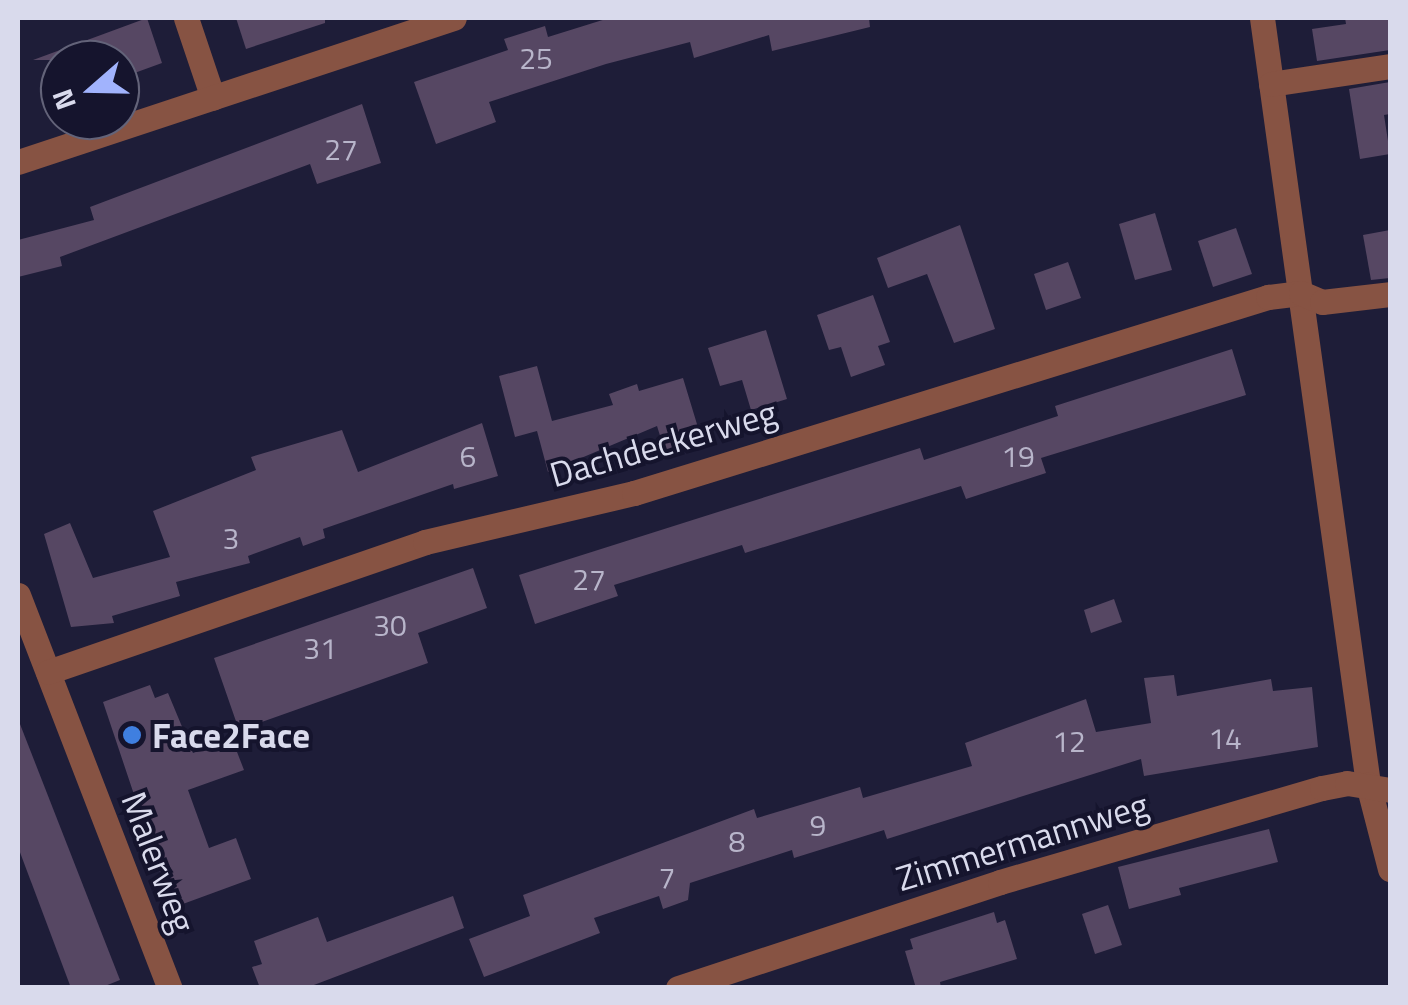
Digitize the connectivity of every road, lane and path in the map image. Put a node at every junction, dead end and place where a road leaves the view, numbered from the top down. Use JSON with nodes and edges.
{"nodes":[{"id":1,"x":186,"y":18,"type":"edge"},
{"id":2,"x":454,"y":18,"type":"edge"},
{"id":3,"x":1262,"y":18,"type":"edge"},
{"id":4,"x":1390,"y":66,"type":"edge"},
{"id":5,"x":1272,"y":84,"type":"junction"},
{"id":6,"x":212,"y":98,"type":"junction"},
{"id":7,"x":18,"y":162,"type":"edge"},
{"id":8,"x":1301,"y":293,"type":"junction"},
{"id":9,"x":1390,"y":294,"type":"edge"},
{"id":10,"x":18,"y":594,"type":"edge"},
{"id":11,"x":48,"y":672,"type":"junction"},
{"id":12,"x":1380,"y":787,"type":"edge"},
{"id":13,"x":1390,"y":869,"type":"edge"},
{"id":14,"x":170,"y":988,"type":"edge"},
{"id":15,"x":678,"y":988,"type":"edge"}],
"edges":[{"from":1,"to":6,"type":"street"},
{"from":2,"to":6,"type":"street"},
{"from":3,"to":5,"type":"street"},
{"from":4,"to":5,"type":"street"},
{"from":5,"to":8,"type":"street"},
{"from":6,"to":7,"type":"street"},
{"from":8,"to":9,"type":"street","name":"Dachdeckerweg"},
{"from":8,"to":11,"type":"street","name":"Dachdeckerweg"},
{"from":8,"to":12,"type":"street"},
{"from":10,"to":11,"type":"street","name":"Malerweg"},
{"from":11,"to":14,"type":"street","name":"Malerweg"},
{"from":12,"to":13,"type":"street"},
{"from":12,"to":15,"type":"street","name":"Zimmermannweg"}]}
